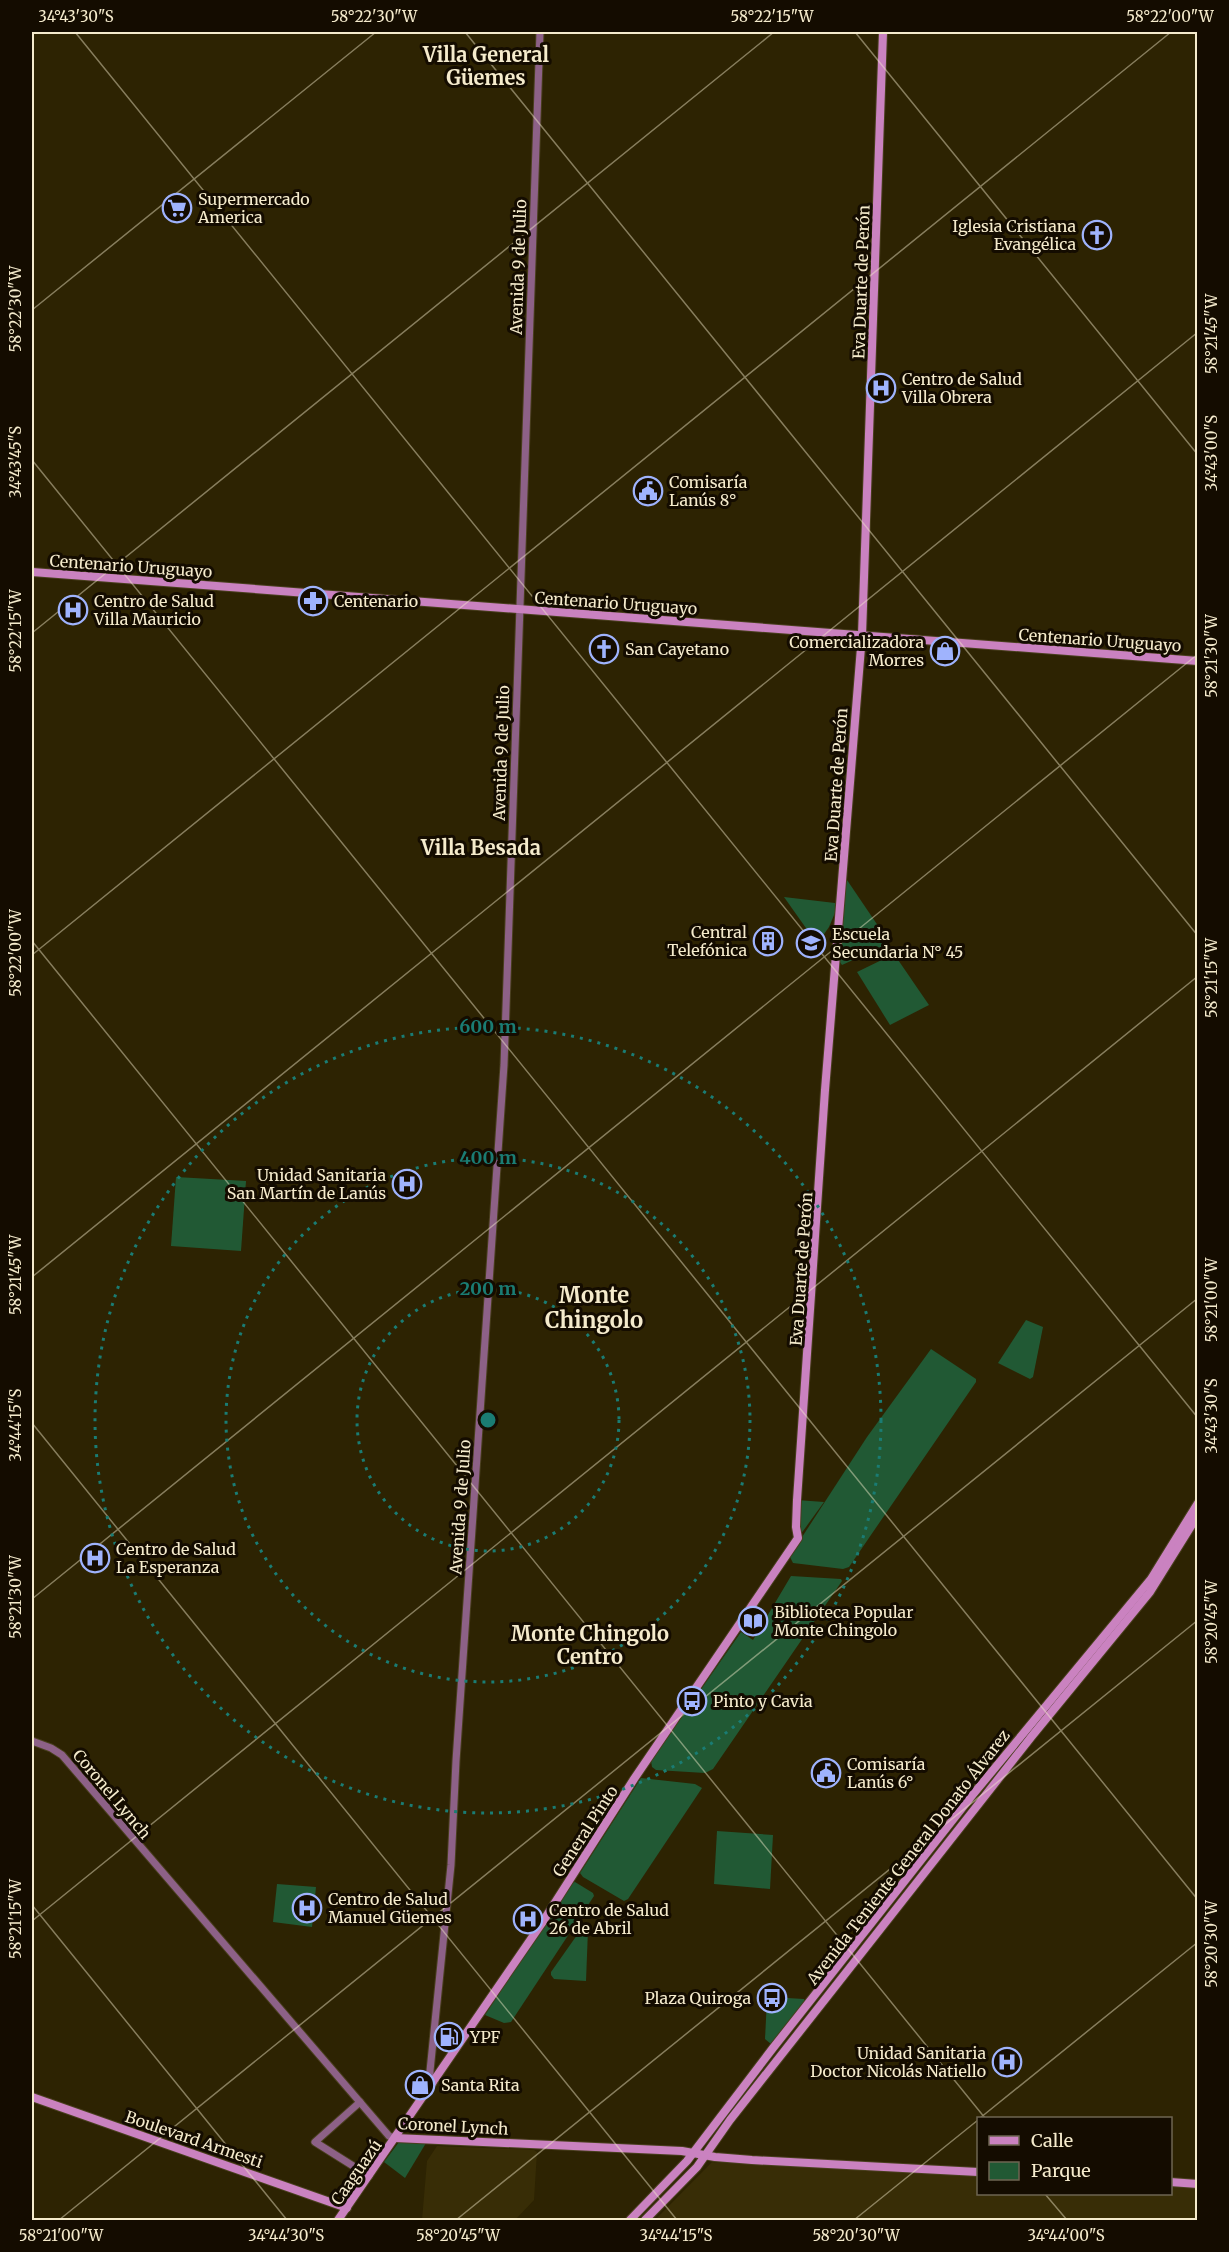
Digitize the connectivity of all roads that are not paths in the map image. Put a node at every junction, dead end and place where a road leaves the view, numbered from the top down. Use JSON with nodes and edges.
{"nodes":[{"id":1,"x":540,"y":32,"type":"edge"},
{"id":2,"x":883,"y":32,"type":"edge"},
{"id":3,"x":32,"y":572,"type":"edge"},
{"id":4,"x":519,"y":609,"type":"junction"},
{"id":5,"x":862,"y":635,"type":"junction"},
{"id":6,"x":1197,"y":661,"type":"edge"},
{"id":7,"x":1197,"y":1503,"type":"edge"},
{"id":8,"x":1197,"y":1515,"type":"edge"},
{"id":9,"x":798,"y":1538,"type":"joint"},
{"id":10,"x":32,"y":1741,"type":"edge"},
{"id":11,"x":433,"y":2083,"type":"junction"},
{"id":12,"x":32,"y":2097,"type":"edge"},
{"id":13,"x":360,"y":2102,"type":"junction"},
{"id":14,"x":395,"y":2138,"type":"junction"},
{"id":15,"x":694,"y":2153,"type":"junction"},
{"id":16,"x":705,"y":2155,"type":"junction"},
{"id":17,"x":977,"y":2172,"type":"edge"},
{"id":18,"x":369,"y":2176,"type":"junction"},
{"id":19,"x":1172,"y":2182,"type":"edge"},
{"id":20,"x":1197,"y":2184,"type":"edge"},
{"id":21,"x":347,"y":2208,"type":"junction"},
{"id":22,"x":338,"y":2220,"type":"edge"},
{"id":23,"x":630,"y":2220,"type":"edge"},
{"id":24,"x":645,"y":2220,"type":"edge"}],
"edges":[{"from":1,"to":4,"type":"street","name":"Avenida 9 de Julio"},
{"from":2,"to":5,"type":"main road","name":"Eva Duarte de Perón"},
{"from":3,"to":4,"type":"main road","name":"Centenario Uruguayo"},
{"from":4,"to":5,"type":"main road","name":"Centenario Uruguayo"},
{"from":4,"to":11,"type":"street","name":"Avenida 9 de Julio"},
{"from":5,"to":6,"type":"main road","name":"Centenario Uruguayo"},
{"from":5,"to":9,"type":"main road","name":"Eva Duarte de Perón"},
{"from":7,"to":15,"type":"main road","name":"Avenida Teniente General Donato Álvarez"},
{"from":8,"to":16,"type":"main road","name":"Avenida Teniente General Donato Álvarez"},
{"from":9,"to":11,"type":"main road","name":"General Pinto"},
{"from":10,"to":13,"type":"street","name":"Coronel Lynch"},
{"from":11,"to":14,"type":"main road","name":"General Pinto"},
{"from":12,"to":21,"type":"main road","name":"Boulevard Armesti"},
{"from":13,"to":14,"type":"street","name":"Coronel Lynch"},
{"from":13,"to":18,"type":"street"},
{"from":14,"to":15,"type":"main road","name":"Coronel Lynch"},
{"from":14,"to":18,"type":"main road","name":"Caaguazú"},
{"from":15,"to":16,"type":"main road","name":"Coronel Lynch"},
{"from":15,"to":23,"type":"main road","name":"Avenida Teniente General Donato Álvarez"},
{"from":16,"to":17,"type":"main road","name":"Coronel Lynch"},
{"from":16,"to":24,"type":"main road","name":"Avenida Teniente General Donato Álvarez"},
{"from":18,"to":21,"type":"main road","name":"Caaguazú"},
{"from":19,"to":20,"type":"main road"},
{"from":21,"to":22,"type":"main road","name":"Caaguazú"}]}
